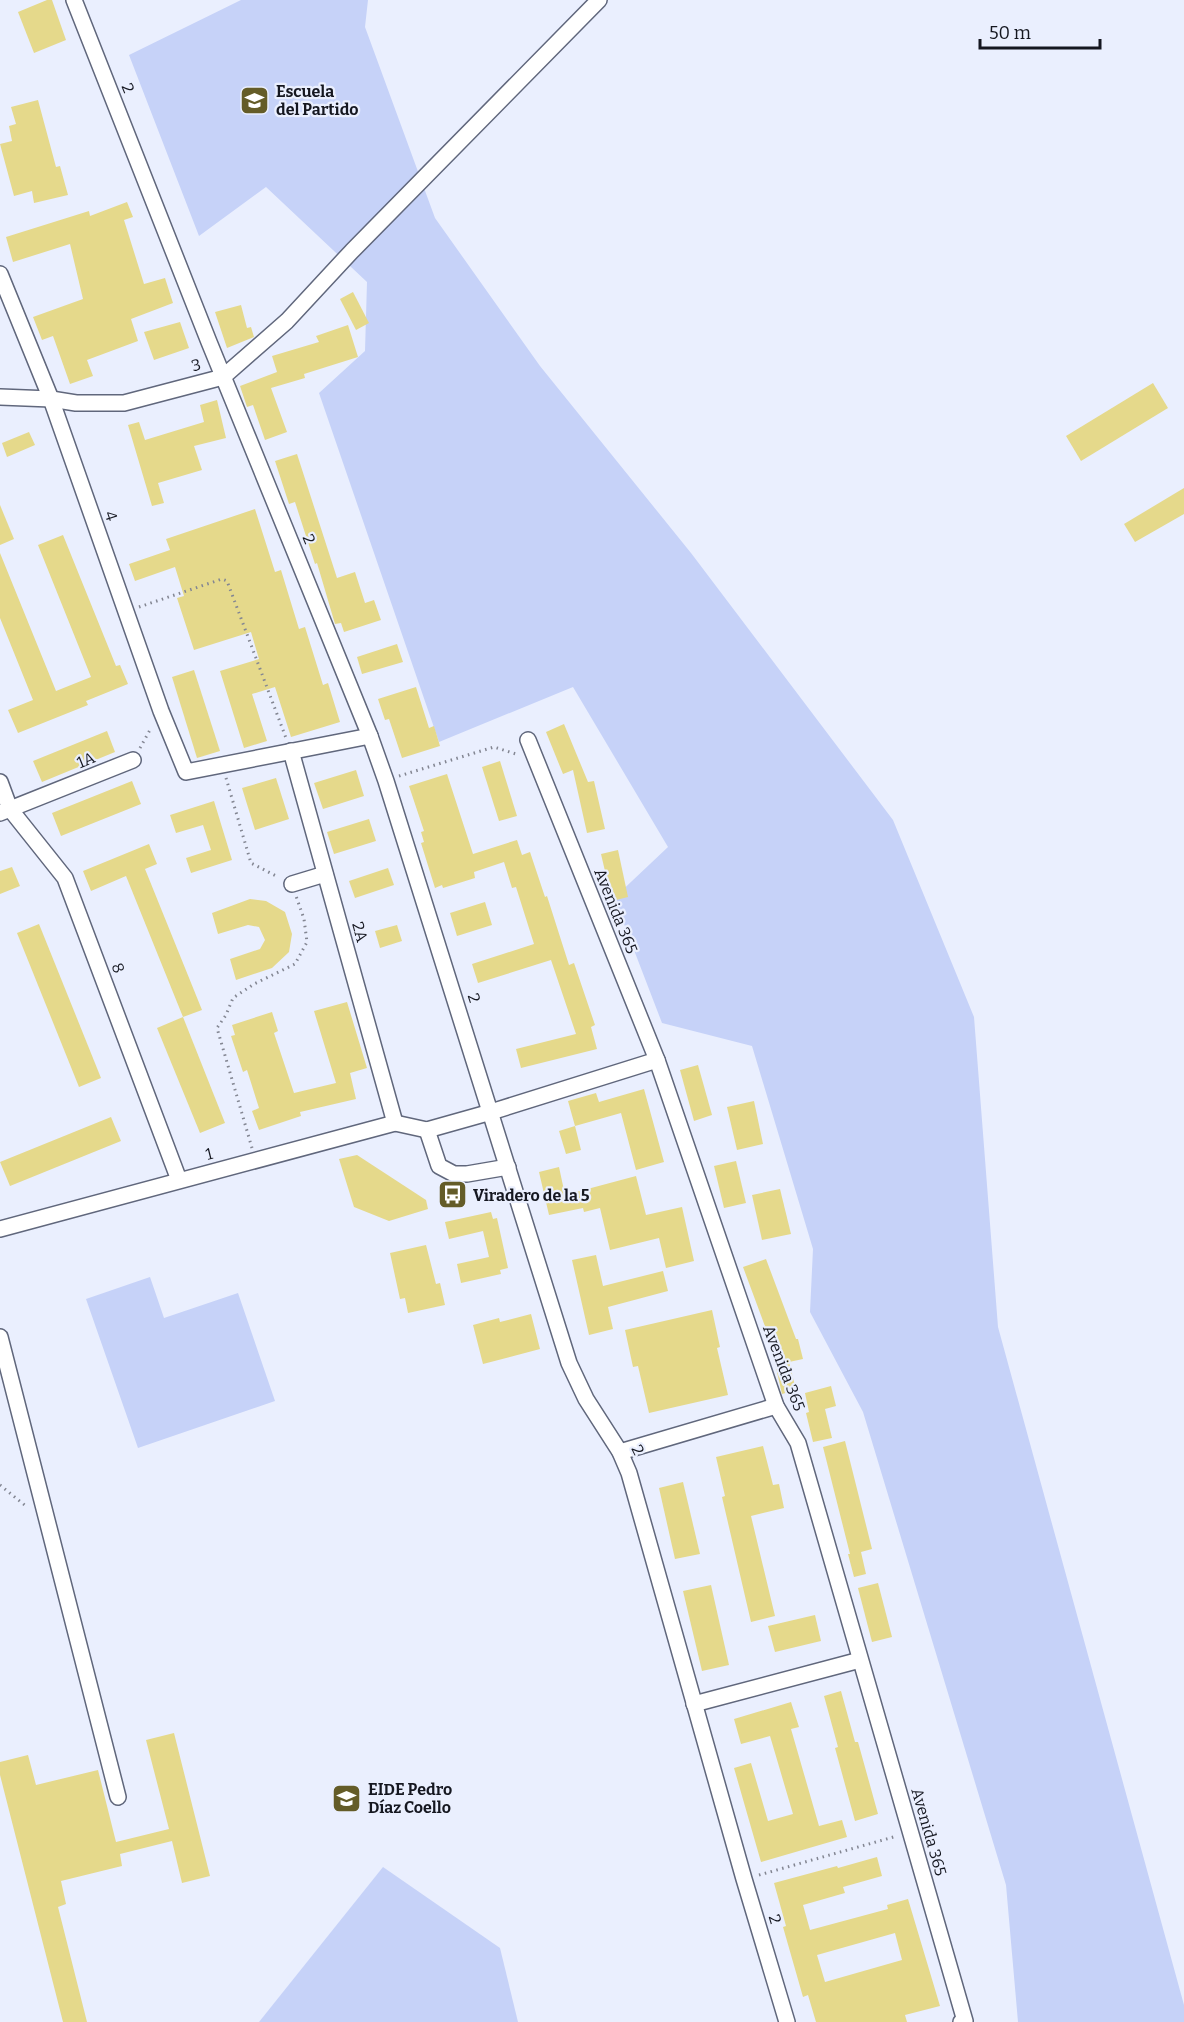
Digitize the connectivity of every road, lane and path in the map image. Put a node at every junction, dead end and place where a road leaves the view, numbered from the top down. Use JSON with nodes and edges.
{"nodes":[{"id":1,"x":74,"y":0,"type":"edge"},
{"id":2,"x":599,"y":0,"type":"edge"},
{"id":3,"x":0,"y":274,"type":"edge"},
{"id":4,"x":223,"y":377,"type":"junction"},
{"id":5,"x":0,"y":397,"type":"edge"},
{"id":6,"x":51,"y":399,"type":"junction"},
{"id":7,"x":126,"y":611,"type":"junction"},
{"id":8,"x":160,"y":711,"type":"junction"},
{"id":9,"x":370,"y":736,"type":"junction"},
{"id":10,"x":528,"y":740,"type":"dead end"},
{"id":11,"x":291,"y":751,"type":"junction"},
{"id":12,"x":133,"y":760,"type":"joint"},
{"id":13,"x":536,"y":760,"type":"junction"},
{"id":14,"x":222,"y":765,"type":"junction"},
{"id":15,"x":386,"y":781,"type":"junction"},
{"id":16,"x":0,"y":782,"type":"edge"},
{"id":17,"x":5,"y":812,"type":"edge"},
{"id":18,"x":325,"y":874,"type":"junction"},
{"id":19,"x":292,"y":884,"type":"junction"},
{"id":20,"x":657,"y":1060,"type":"junction"},
{"id":21,"x":491,"y":1112,"type":"junction"},
{"id":22,"x":395,"y":1123,"type":"junction"},
{"id":23,"x":427,"y":1130,"type":"junction"},
{"id":24,"x":255,"y":1161,"type":"junction"},
{"id":25,"x":508,"y":1167,"type":"junction"},
{"id":26,"x":179,"y":1180,"type":"junction"},
{"id":27,"x":0,"y":1228,"type":"edge"},
{"id":28,"x":0,"y":1337,"type":"edge"},
{"id":29,"x":776,"y":1406,"type":"junction"},
{"id":30,"x":620,"y":1452,"type":"junction"},
{"id":31,"x":0,"y":1485,"type":"edge"},
{"id":32,"x":49,"y":1524,"type":"junction"},
{"id":33,"x":860,"y":1660,"type":"junction"},
{"id":34,"x":694,"y":1704,"type":"junction"},
{"id":35,"x":118,"y":1797,"type":"dead end"},
{"id":36,"x":910,"y":1832,"type":"junction"},
{"id":37,"x":744,"y":1879,"type":"junction"},
{"id":38,"x":963,"y":2021,"type":"edge"},
{"id":39,"x":787,"y":2022,"type":"edge"}],
"edges":[{"from":1,"to":4,"type":"street","name":"2"},
{"from":2,"to":4,"type":"street","name":"3"},
{"from":3,"to":6,"type":"street","name":"4"},
{"from":4,"to":6,"type":"street","name":"3"},
{"from":4,"to":9,"type":"street","name":"2"},
{"from":5,"to":6,"type":"street","name":"3"},
{"from":6,"to":7,"type":"street","name":"4"},
{"from":7,"to":8,"type":"street","name":"4"},
{"from":7,"to":11,"type":"path"},
{"from":8,"to":12,"type":"path"},
{"from":8,"to":14,"type":"street","name":"4"},
{"from":9,"to":11,"type":"street"},
{"from":9,"to":15,"type":"street","name":"2"},
{"from":10,"to":13,"type":"street","name":"Avenida 365"},
{"from":11,"to":14,"type":"street"},
{"from":11,"to":18,"type":"street","name":"2A"},
{"from":12,"to":17,"type":"street","name":"1A"},
{"from":13,"to":15,"type":"path"},
{"from":13,"to":20,"type":"street","name":"Avenida 365"},
{"from":14,"to":19,"type":"path"},
{"from":15,"to":21,"type":"street","name":"2"},
{"from":16,"to":17,"type":"street","name":"8"},
{"from":17,"to":26,"type":"street","name":"8"},
{"from":18,"to":19,"type":"street"},
{"from":18,"to":22,"type":"street","name":"2A"},
{"from":19,"to":24,"type":"path"},
{"from":20,"to":21,"type":"street","name":"1"},
{"from":20,"to":29,"type":"street","name":"Avenida 365"},
{"from":21,"to":23,"type":"street","name":"1"},
{"from":21,"to":25,"type":"street","name":"2"},
{"from":22,"to":23,"type":"street","name":"1"},
{"from":22,"to":24,"type":"street","name":"1"},
{"from":23,"to":25,"type":"street"},
{"from":24,"to":26,"type":"street","name":"1"},
{"from":25,"to":30,"type":"street","name":"2"},
{"from":26,"to":27,"type":"street","name":"1"},
{"from":28,"to":32,"type":"street"},
{"from":29,"to":30,"type":"street"},
{"from":29,"to":33,"type":"street","name":"Avenida 365"},
{"from":30,"to":34,"type":"street","name":"2"},
{"from":31,"to":32,"type":"path"},
{"from":32,"to":35,"type":"street"},
{"from":33,"to":34,"type":"street"},
{"from":33,"to":36,"type":"street","name":"Avenida 365"},
{"from":34,"to":37,"type":"street","name":"2"},
{"from":36,"to":37,"type":"path"},
{"from":36,"to":38,"type":"street","name":"Avenida 365"},
{"from":37,"to":39,"type":"street","name":"2"}]}
